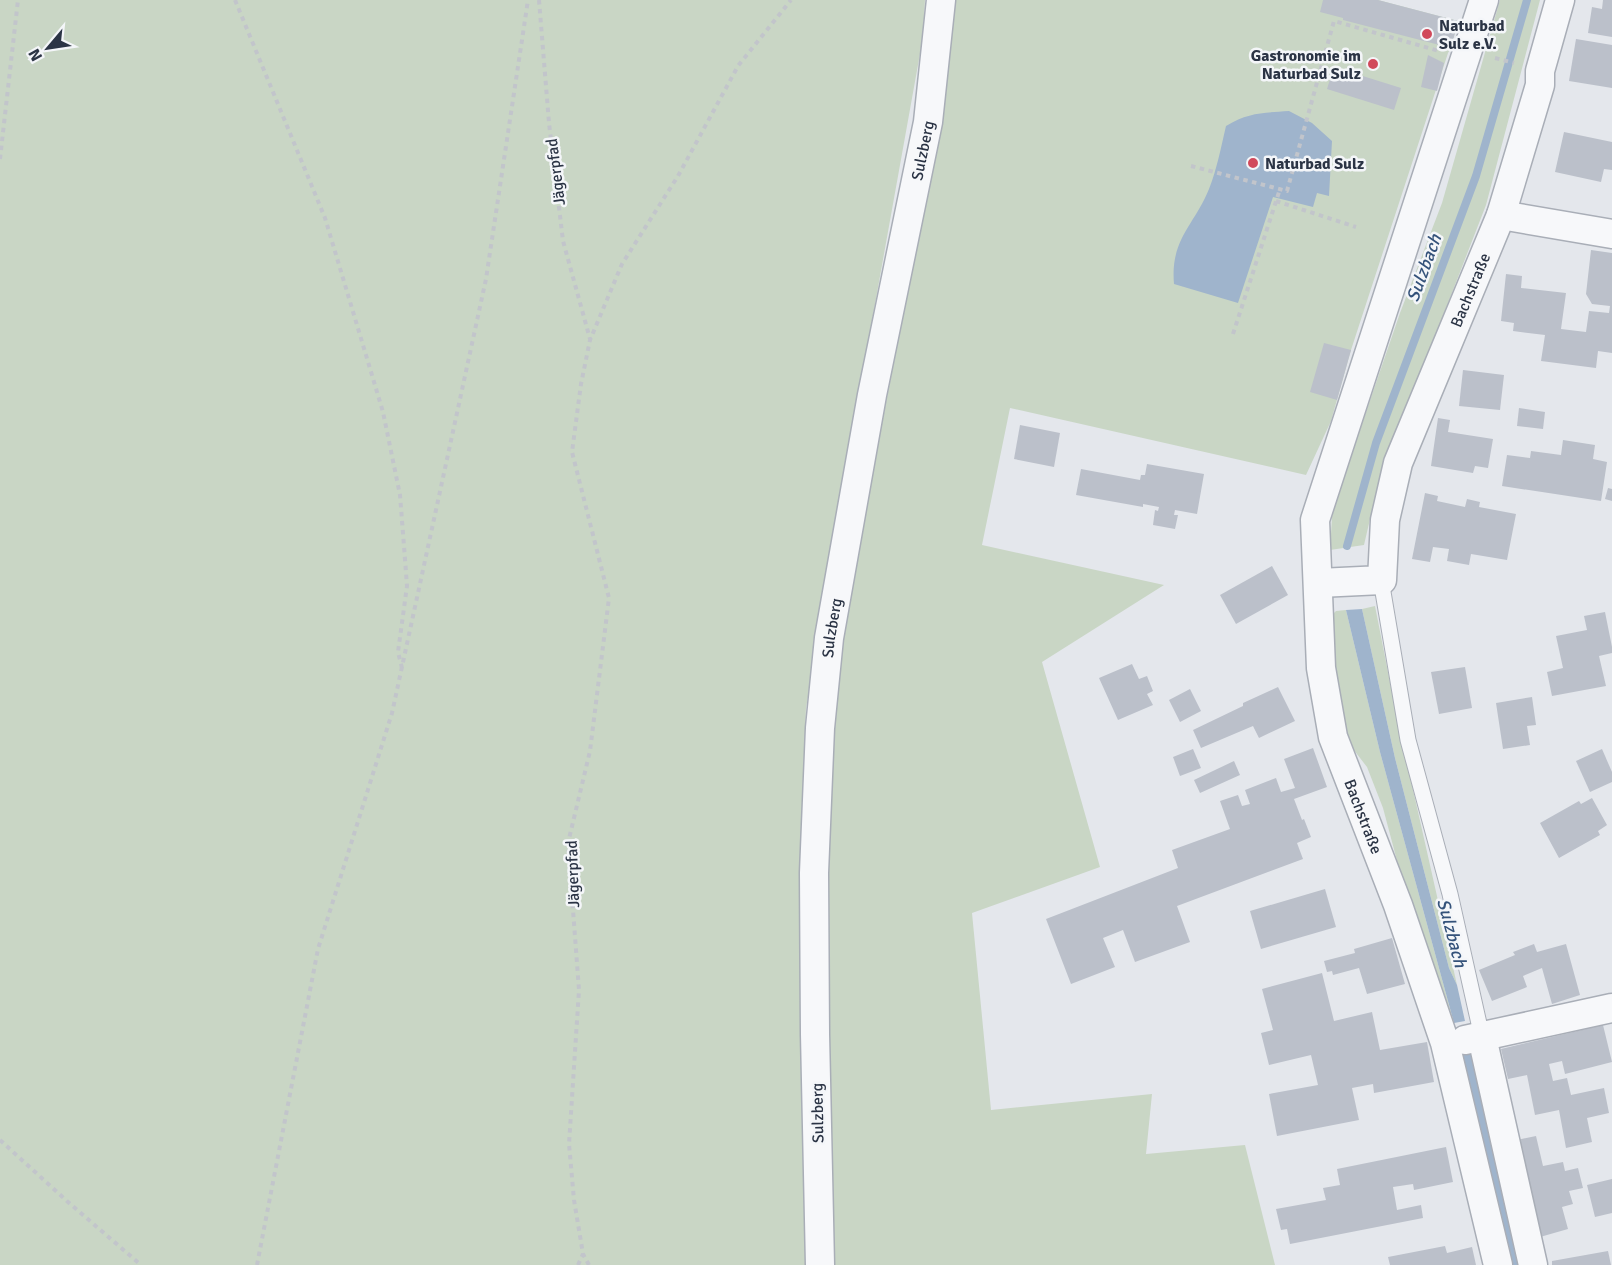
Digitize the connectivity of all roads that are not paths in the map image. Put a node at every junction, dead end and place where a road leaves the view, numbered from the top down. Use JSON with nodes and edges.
{"nodes":[{"id":1,"x":941,"y":0,"type":"edge"},
{"id":2,"x":1484,"y":0,"type":"edge"},
{"id":3,"x":1560,"y":0,"type":"edge"},
{"id":4,"x":1501,"y":216,"type":"junction"},
{"id":5,"x":1612,"y":234,"type":"edge"},
{"id":6,"x":1382,"y":580,"type":"junction"},
{"id":7,"x":1319,"y":583,"type":"junction"},
{"id":8,"x":1612,"y":1008,"type":"edge"},
{"id":9,"x":1482,"y":1037,"type":"junction"},
{"id":10,"x":1445,"y":1043,"type":"junction"},
{"id":11,"x":820,"y":1265,"type":"edge"},
{"id":12,"x":1498,"y":1265,"type":"edge"},
{"id":13,"x":1533,"y":1265,"type":"edge"}],
"edges":[{"from":1,"to":11,"type":"street","name":"Sulzberg"},
{"from":2,"to":7,"type":"street","name":"Bachstraße"},
{"from":3,"to":4,"type":"street","name":"Bachstraße"},
{"from":4,"to":5,"type":"street"},
{"from":4,"to":6,"type":"street","name":"Bachstraße"},
{"from":6,"to":7,"type":"street"},
{"from":6,"to":9,"type":"lane","name":"Bachstraße"},
{"from":7,"to":10,"type":"street","name":"Bachstraße"},
{"from":8,"to":9,"type":"street"},
{"from":9,"to":10,"type":"street"},
{"from":9,"to":13,"type":"street","name":"Bachstraße"},
{"from":10,"to":12,"type":"street","name":"Bachstraße"}]}
